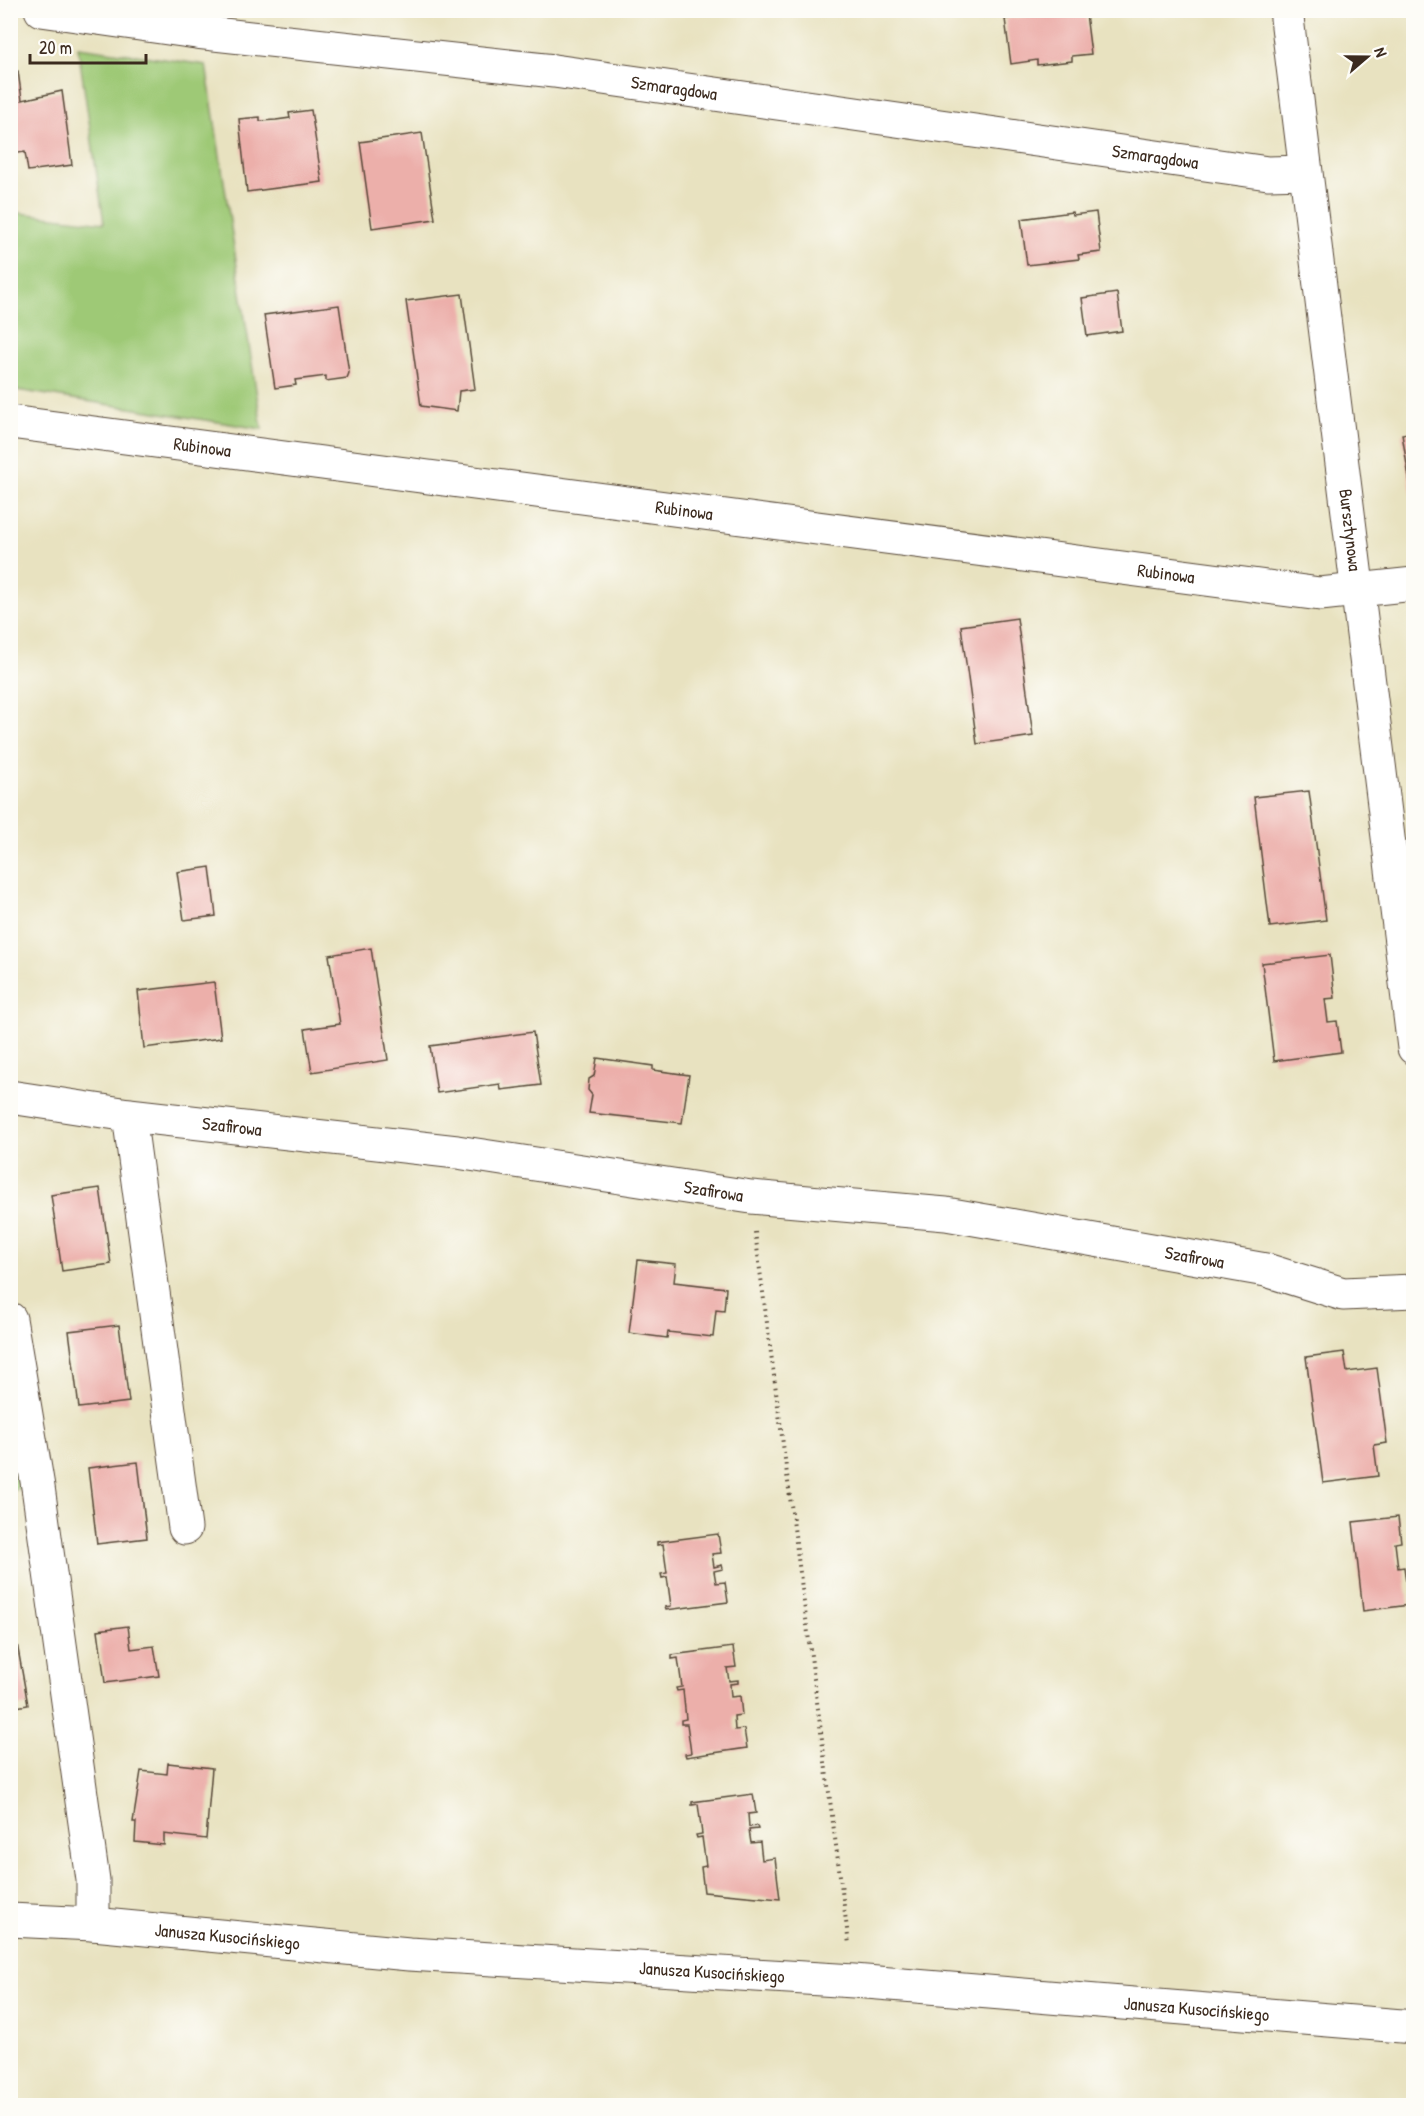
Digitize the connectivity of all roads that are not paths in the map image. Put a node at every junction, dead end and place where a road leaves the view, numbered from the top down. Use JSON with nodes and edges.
{"nodes":[{"id":1,"x":41,"y":10,"type":"edge"},
{"id":2,"x":1286,"y":10,"type":"edge"},
{"id":3,"x":197,"y":21,"type":"edge"},
{"id":4,"x":1305,"y":172,"type":"junction"},
{"id":5,"x":10,"y":422,"type":"edge"},
{"id":6,"x":1413,"y":584,"type":"edge"},
{"id":7,"x":1357,"y":591,"type":"junction"},
{"id":8,"x":1413,"y":1047,"type":"edge"},
{"id":9,"x":10,"y":1097,"type":"edge"},
{"id":10,"x":129,"y":1116,"type":"junction"},
{"id":11,"x":1413,"y":1291,"type":"edge"},
{"id":12,"x":10,"y":1319,"type":"edge"},
{"id":13,"x":185,"y":1528,"type":"dead end"},
{"id":14,"x":10,"y":1920,"type":"edge"},
{"id":15,"x":93,"y":1924,"type":"junction"},
{"id":16,"x":1413,"y":2026,"type":"edge"}],
"edges":[{"from":1,"to":3,"type":"street","name":"Szmaragdowa"},
{"from":2,"to":4,"type":"street","name":"Bursztynowa"},
{"from":3,"to":4,"type":"street","name":"Szmaragdowa"},
{"from":4,"to":7,"type":"street","name":"Bursztynowa"},
{"from":5,"to":7,"type":"street","name":"Rubinowa"},
{"from":6,"to":7,"type":"street","name":"Rubinowa"},
{"from":7,"to":8,"type":"street","name":"Bursztynowa"},
{"from":9,"to":10,"type":"street","name":"Szafirowa"},
{"from":10,"to":11,"type":"street","name":"Szafirowa"},
{"from":10,"to":13,"type":"street"},
{"from":12,"to":15,"type":"street"},
{"from":14,"to":15,"type":"street","name":"Janusza Kusocińskiego"},
{"from":15,"to":16,"type":"street","name":"Janusza Kusocińskiego"}]}
